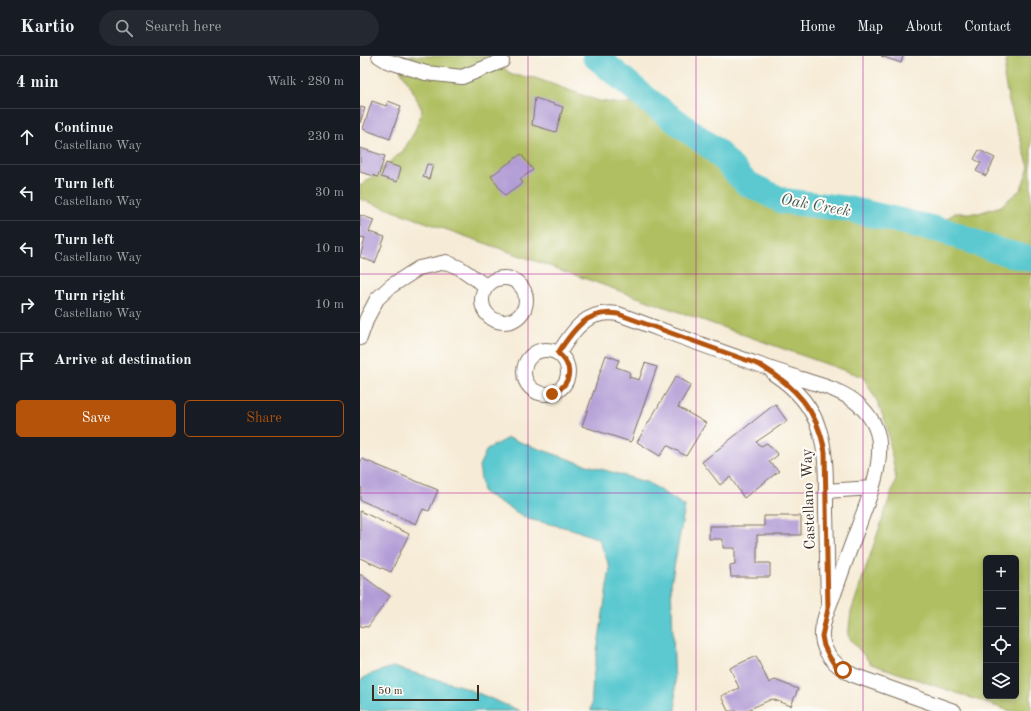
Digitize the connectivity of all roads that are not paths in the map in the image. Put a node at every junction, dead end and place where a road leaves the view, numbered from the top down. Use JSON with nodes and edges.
{"nodes":[{"id":1,"x":379,"y":56,"type":"edge"},
{"id":2,"x":502,"y":61,"type":"dead end"},
{"id":3,"x":486,"y":286,"type":"dead end"},
{"id":4,"x":360,"y":338,"type":"edge"},
{"id":5,"x":558,"y":353,"type":"dead end"},
{"id":6,"x":760,"y":365,"type":"junction"},
{"id":7,"x":872,"y":488,"type":"junction"},
{"id":8,"x":826,"y":491,"type":"junction"},
{"id":9,"x":828,"y":609,"type":"junction"},
{"id":10,"x":954,"y":711,"type":"edge"}],
"edges":[{"from":1,"to":2,"type":"street"},
{"from":3,"to":4,"type":"street"},
{"from":5,"to":6,"type":"street","name":"Castellano Way"},
{"from":6,"to":7,"type":"street","name":"Castellano Way"},
{"from":6,"to":8,"type":"street","name":"Castellano Way"},
{"from":7,"to":8,"type":"street"},
{"from":7,"to":9,"type":"street","name":"Castellano Way"},
{"from":8,"to":9,"type":"street","name":"Castellano Way"},
{"from":9,"to":10,"type":"street","name":"Castellano Way"}]}
